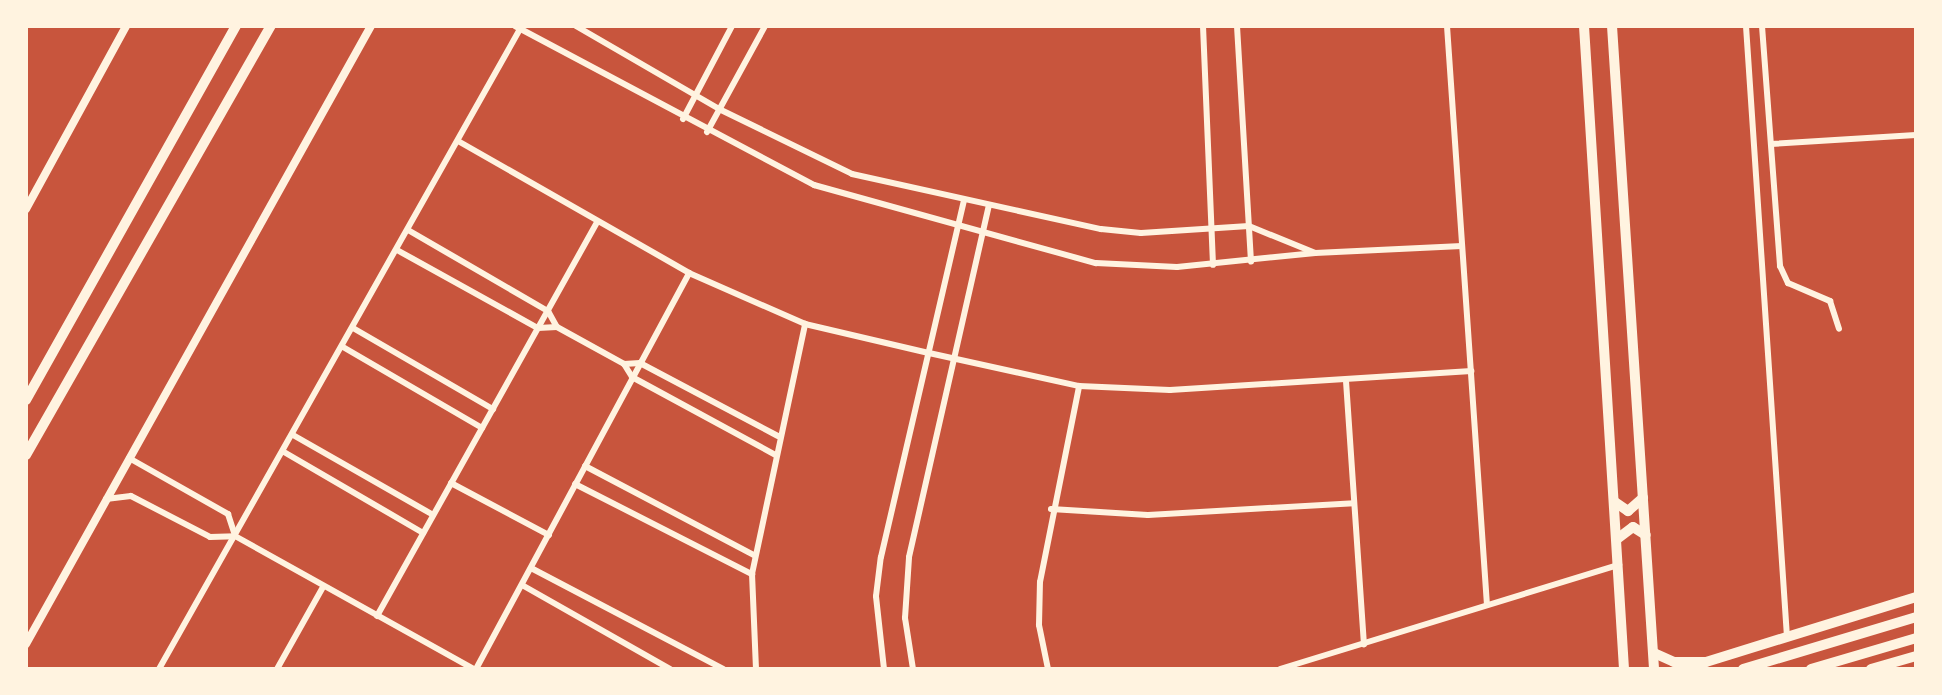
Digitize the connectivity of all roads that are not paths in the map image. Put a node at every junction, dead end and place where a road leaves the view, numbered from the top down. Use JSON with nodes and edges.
{"nodes":[{"id":1,"x":126,"y":26,"type":"edge"},
{"id":2,"x":236,"y":26,"type":"edge"},
{"id":3,"x":271,"y":26,"type":"edge"},
{"id":4,"x":371,"y":26,"type":"edge"},
{"id":5,"x":576,"y":26,"type":"edge"},
{"id":6,"x":732,"y":26,"type":"edge"},
{"id":7,"x":765,"y":26,"type":"edge"},
{"id":8,"x":1203,"y":26,"type":"edge"},
{"id":9,"x":1237,"y":26,"type":"edge"},
{"id":10,"x":1447,"y":26,"type":"edge"},
{"id":11,"x":1584,"y":26,"type":"edge"},
{"id":12,"x":1612,"y":26,"type":"edge"},
{"id":13,"x":1746,"y":26,"type":"edge"},
{"id":14,"x":1762,"y":26,"type":"edge"},
{"id":15,"x":518,"y":27,"type":"edge"},
{"id":16,"x":695,"y":96,"type":"junction"},
{"id":17,"x":719,"y":109,"type":"junction"},
{"id":18,"x":683,"y":119,"type":"junction"},
{"id":19,"x":707,"y":132,"type":"junction"},
{"id":20,"x":1916,"y":135,"type":"edge"},
{"id":21,"x":458,"y":141,"type":"junction"},
{"id":22,"x":1771,"y":144,"type":"junction"},
{"id":23,"x":964,"y":199,"type":"junction"},
{"id":24,"x":989,"y":205,"type":"junction"},
{"id":25,"x":26,"y":209,"type":"edge"},
{"id":26,"x":597,"y":222,"type":"junction"},
{"id":27,"x":1249,"y":226,"type":"junction"},
{"id":28,"x":958,"y":228,"type":"junction"},
{"id":29,"x":408,"y":230,"type":"junction"},
{"id":30,"x":1212,"y":230,"type":"junction"},
{"id":31,"x":983,"y":233,"type":"junction"},
{"id":32,"x":1462,"y":246,"type":"junction"},
{"id":33,"x":397,"y":250,"type":"junction"},
{"id":34,"x":1315,"y":253,"type":"junction"},
{"id":35,"x":1251,"y":262,"type":"junction"},
{"id":36,"x":1213,"y":265,"type":"junction"},
{"id":37,"x":689,"y":273,"type":"junction"},
{"id":38,"x":548,"y":311,"type":"junction"},
{"id":39,"x":805,"y":324,"type":"junction"},
{"id":40,"x":557,"y":327,"type":"junction"},
{"id":41,"x":353,"y":328,"type":"junction"},
{"id":42,"x":538,"y":328,"type":"junction"},
{"id":43,"x":1839,"y":329,"type":"dead end"},
{"id":44,"x":343,"y":347,"type":"junction"},
{"id":45,"x":929,"y":353,"type":"junction"},
{"id":46,"x":954,"y":358,"type":"junction"},
{"id":47,"x":640,"y":363,"type":"junction"},
{"id":48,"x":624,"y":364,"type":"junction"},
{"id":49,"x":1471,"y":371,"type":"junction"},
{"id":50,"x":632,"y":377,"type":"junction"},
{"id":51,"x":1346,"y":381,"type":"junction"},
{"id":52,"x":1079,"y":386,"type":"junction"},
{"id":53,"x":26,"y":400,"type":"edge"},
{"id":54,"x":493,"y":409,"type":"junction"},
{"id":55,"x":482,"y":428,"type":"junction"},
{"id":56,"x":293,"y":435,"type":"junction"},
{"id":57,"x":778,"y":436,"type":"junction"},
{"id":58,"x":284,"y":452,"type":"junction"},
{"id":59,"x":774,"y":454,"type":"junction"},
{"id":60,"x":26,"y":455,"type":"edge"},
{"id":61,"x":129,"y":458,"type":"junction"},
{"id":62,"x":340,"y":462,"type":"junction"},
{"id":63,"x":585,"y":466,"type":"junction"},
{"id":64,"x":331,"y":479,"type":"junction"},
{"id":65,"x":451,"y":483,"type":"junction"},
{"id":66,"x":575,"y":484,"type":"junction"},
{"id":67,"x":1643,"y":498,"type":"junction"},
{"id":68,"x":106,"y":499,"type":"junction"},
{"id":69,"x":1615,"y":502,"type":"junction"},
{"id":70,"x":1354,"y":503,"type":"junction"},
{"id":71,"x":1051,"y":509,"type":"junction"},
{"id":72,"x":433,"y":515,"type":"junction"},
{"id":73,"x":423,"y":533,"type":"junction"},
{"id":74,"x":549,"y":535,"type":"junction"},
{"id":75,"x":1646,"y":535,"type":"junction"},
{"id":76,"x":235,"y":536,"type":"junction"},
{"id":77,"x":1617,"y":539,"type":"junction"},
{"id":78,"x":754,"y":555,"type":"junction"},
{"id":79,"x":1619,"y":565,"type":"junction"},
{"id":80,"x":531,"y":568,"type":"junction"},
{"id":81,"x":752,"y":574,"type":"junction"},
{"id":82,"x":522,"y":585,"type":"junction"},
{"id":83,"x":323,"y":587,"type":"junction"},
{"id":84,"x":1916,"y":597,"type":"edge"},
{"id":85,"x":1487,"y":605,"type":"junction"},
{"id":86,"x":377,"y":616,"type":"junction"},
{"id":87,"x":1916,"y":617,"type":"edge"},
{"id":88,"x":1787,"y":637,"type":"junction"},
{"id":89,"x":1916,"y":638,"type":"edge"},
{"id":90,"x":26,"y":644,"type":"edge"},
{"id":91,"x":1364,"y":644,"type":"junction"},
{"id":92,"x":1654,"y":653,"type":"junction"},
{"id":93,"x":1916,"y":656,"type":"edge"},
{"id":94,"x":1695,"y":666,"type":"edge"},
{"id":95,"x":159,"y":669,"type":"edge"},
{"id":96,"x":277,"y":669,"type":"edge"},
{"id":97,"x":475,"y":669,"type":"edge"},
{"id":98,"x":670,"y":669,"type":"edge"},
{"id":99,"x":723,"y":669,"type":"edge"},
{"id":100,"x":756,"y":669,"type":"edge"},
{"id":101,"x":884,"y":669,"type":"edge"},
{"id":102,"x":913,"y":669,"type":"edge"},
{"id":103,"x":1048,"y":669,"type":"edge"},
{"id":104,"x":1280,"y":669,"type":"edge"},
{"id":105,"x":1624,"y":669,"type":"edge"},
{"id":106,"x":1654,"y":669,"type":"edge"},
{"id":107,"x":1743,"y":669,"type":"edge"},
{"id":108,"x":1811,"y":669,"type":"edge"},
{"id":109,"x":1871,"y":669,"type":"edge"}],
"edges":[{"from":1,"to":25,"type":"street"},
{"from":2,"to":53,"type":"main road"},
{"from":3,"to":60,"type":"main road"},
{"from":4,"to":61,"type":"street"},
{"from":5,"to":16,"type":"street"},
{"from":6,"to":16,"type":"street"},
{"from":7,"to":17,"type":"street"},
{"from":8,"to":30,"type":"street"},
{"from":9,"to":27,"type":"street"},
{"from":10,"to":32,"type":"street"},
{"from":11,"to":69,"type":"main road"},
{"from":12,"to":67,"type":"main road"},
{"from":13,"to":88,"type":"street"},
{"from":14,"to":22,"type":"street"},
{"from":15,"to":18,"type":"street"},
{"from":15,"to":21,"type":"street"},
{"from":16,"to":17,"type":"street"},
{"from":16,"to":18,"type":"street"},
{"from":17,"to":19,"type":"street"},
{"from":17,"to":23,"type":"street"},
{"from":18,"to":19,"type":"street"},
{"from":19,"to":28,"type":"street"},
{"from":20,"to":22,"type":"street"},
{"from":21,"to":26,"type":"street"},
{"from":21,"to":29,"type":"street"},
{"from":22,"to":43,"type":"street"},
{"from":23,"to":24,"type":"street"},
{"from":23,"to":28,"type":"street"},
{"from":24,"to":30,"type":"street"},
{"from":24,"to":31,"type":"street"},
{"from":26,"to":37,"type":"street"},
{"from":26,"to":38,"type":"street"},
{"from":27,"to":30,"type":"street"},
{"from":27,"to":34,"type":"street"},
{"from":27,"to":35,"type":"street"},
{"from":28,"to":31,"type":"street"},
{"from":28,"to":45,"type":"street"},
{"from":29,"to":33,"type":"street"},
{"from":29,"to":38,"type":"street"},
{"from":30,"to":36,"type":"street"},
{"from":31,"to":36,"type":"street"},
{"from":31,"to":46,"type":"street"},
{"from":32,"to":34,"type":"street"},
{"from":32,"to":49,"type":"street"},
{"from":33,"to":41,"type":"street"},
{"from":33,"to":42,"type":"street"},
{"from":34,"to":35,"type":"street"},
{"from":35,"to":36,"type":"street"},
{"from":37,"to":39,"type":"street"},
{"from":37,"to":47,"type":"street"},
{"from":38,"to":40,"type":"street"},
{"from":38,"to":42,"type":"street"},
{"from":39,"to":45,"type":"street"},
{"from":39,"to":57,"type":"street"},
{"from":40,"to":42,"type":"street"},
{"from":40,"to":48,"type":"street"},
{"from":41,"to":44,"type":"street"},
{"from":41,"to":54,"type":"street"},
{"from":42,"to":54,"type":"street"},
{"from":44,"to":55,"type":"street"},
{"from":44,"to":56,"type":"street"},
{"from":45,"to":46,"type":"street"},
{"from":45,"to":101,"type":"street"},
{"from":46,"to":52,"type":"street"},
{"from":46,"to":102,"type":"street"},
{"from":47,"to":48,"type":"street"},
{"from":47,"to":50,"type":"street"},
{"from":47,"to":57,"type":"street"},
{"from":48,"to":50,"type":"street"},
{"from":49,"to":51,"type":"street"},
{"from":49,"to":85,"type":"street"},
{"from":50,"to":59,"type":"street"},
{"from":50,"to":63,"type":"street"},
{"from":51,"to":52,"type":"street"},
{"from":51,"to":70,"type":"street"},
{"from":52,"to":71,"type":"street"},
{"from":54,"to":55,"type":"street"},
{"from":55,"to":65,"type":"street"},
{"from":56,"to":58,"type":"street"},
{"from":56,"to":62,"type":"street"},
{"from":57,"to":59,"type":"street"},
{"from":58,"to":64,"type":"street"},
{"from":58,"to":76,"type":"street"},
{"from":59,"to":78,"type":"street"},
{"from":61,"to":68,"type":"street"},
{"from":61,"to":76,"type":"street"},
{"from":62,"to":64,"type":"street"},
{"from":62,"to":72,"type":"street"},
{"from":63,"to":66,"type":"street"},
{"from":63,"to":78,"type":"street"},
{"from":64,"to":73,"type":"street"},
{"from":65,"to":72,"type":"street"},
{"from":65,"to":74,"type":"street"},
{"from":66,"to":74,"type":"street"},
{"from":66,"to":81,"type":"street"},
{"from":67,"to":69,"type":"main road"},
{"from":67,"to":75,"type":"main road"},
{"from":68,"to":76,"type":"street"},
{"from":68,"to":90,"type":"street"},
{"from":69,"to":77,"type":"main road"},
{"from":70,"to":71,"type":"street"},
{"from":70,"to":91,"type":"street"},
{"from":71,"to":103,"type":"street"},
{"from":72,"to":73,"type":"street"},
{"from":73,"to":86,"type":"street"},
{"from":74,"to":80,"type":"street"},
{"from":75,"to":77,"type":"main road"},
{"from":75,"to":92,"type":"main road"},
{"from":76,"to":83,"type":"street"},
{"from":76,"to":95,"type":"street"},
{"from":77,"to":79,"type":"main road"},
{"from":78,"to":81,"type":"street"},
{"from":79,"to":85,"type":"street"},
{"from":79,"to":105,"type":"main road"},
{"from":80,"to":82,"type":"street"},
{"from":80,"to":99,"type":"street"},
{"from":81,"to":100,"type":"street"},
{"from":82,"to":97,"type":"street"},
{"from":82,"to":98,"type":"street"},
{"from":83,"to":86,"type":"street"},
{"from":83,"to":96,"type":"street"},
{"from":84,"to":88,"type":"main road"},
{"from":85,"to":91,"type":"street"},
{"from":86,"to":97,"type":"street"},
{"from":87,"to":107,"type":"main road"},
{"from":88,"to":94,"type":"main road"},
{"from":89,"to":108,"type":"main road"},
{"from":91,"to":104,"type":"street"},
{"from":92,"to":94,"type":"main road"},
{"from":92,"to":106,"type":"main road"},
{"from":93,"to":109,"type":"main road"}]}
